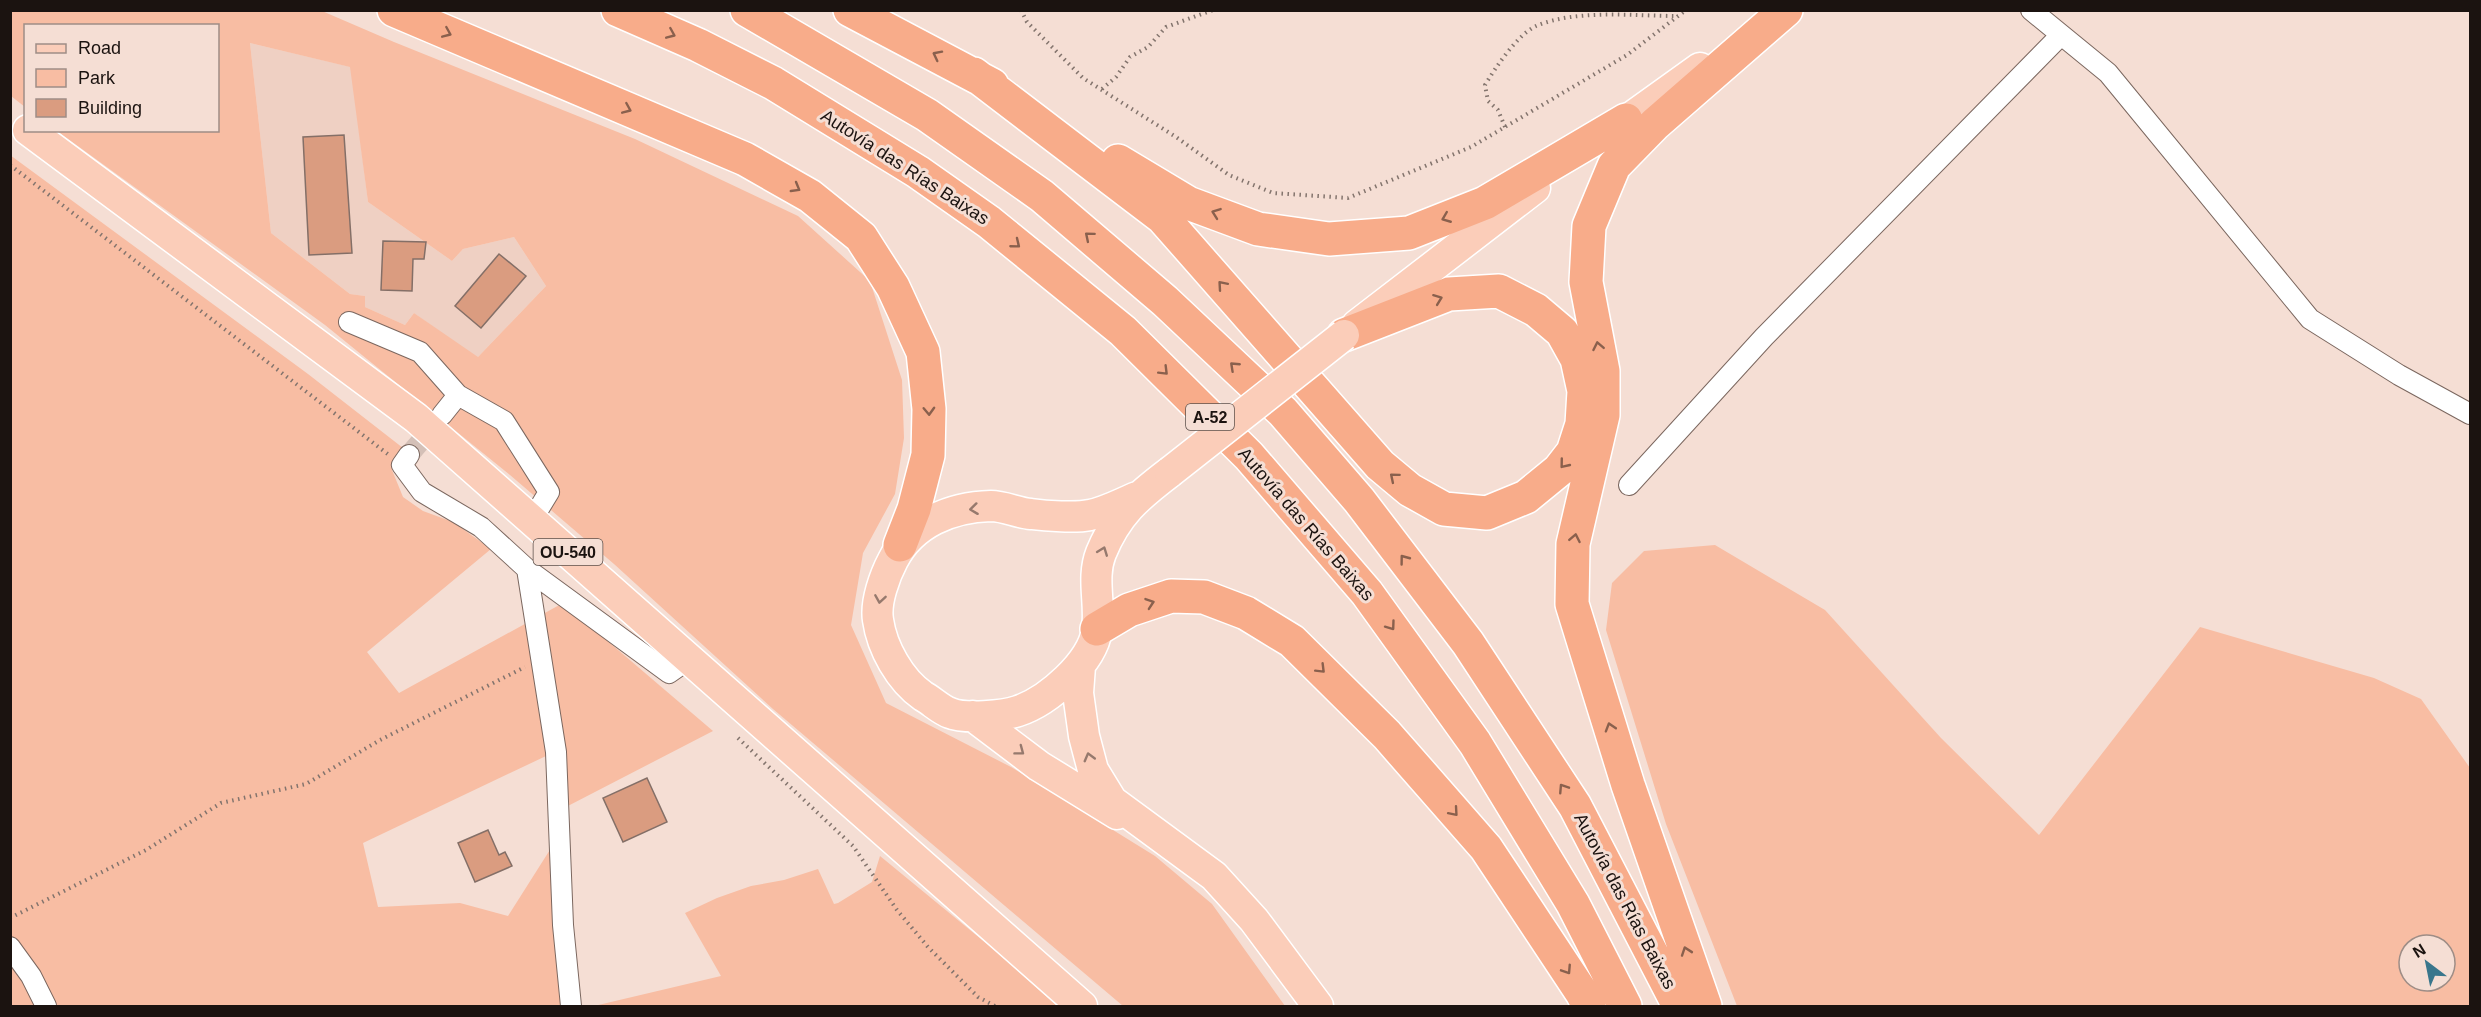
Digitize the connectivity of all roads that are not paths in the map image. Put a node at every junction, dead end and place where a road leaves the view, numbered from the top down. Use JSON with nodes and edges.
{"nodes":[{"id":1,"x":394,"y":10,"type":"edge"},
{"id":2,"x":618,"y":10,"type":"edge"},
{"id":3,"x":747,"y":10,"type":"edge"},
{"id":4,"x":850,"y":10,"type":"edge"},
{"id":5,"x":1781,"y":10,"type":"edge"},
{"id":6,"x":1786,"y":10,"type":"edge"},
{"id":7,"x":2031,"y":10,"type":"edge"},
{"id":8,"x":2061,"y":35,"type":"junction"},
{"id":9,"x":974,"y":75,"type":"junction"},
{"id":10,"x":10,"y":117,"type":"edge"},
{"id":11,"x":1626,"y":120,"type":"junction"},
{"id":12,"x":24,"y":127,"type":"edge"},
{"id":13,"x":31,"y":132,"type":"edge"},
{"id":14,"x":349,"y":322,"type":"dead end"},
{"id":15,"x":1344,"y":335,"type":"junction"},
{"id":16,"x":458,"y":395,"type":"junction"},
{"id":17,"x":2470,"y":414,"type":"edge"},
{"id":18,"x":442,"y":415,"type":"tunnel mouth"},
{"id":19,"x":405,"y":460,"type":"road end"},
{"id":20,"x":1629,"y":485,"type":"dead end"},
{"id":21,"x":1137,"y":497,"type":"junction"},
{"id":22,"x":532,"y":520,"type":"junction"},
{"id":23,"x":900,"y":545,"type":"junction"},
{"id":24,"x":527,"y":569,"type":"junction"},
{"id":25,"x":1097,"y":629,"type":"junction"},
{"id":26,"x":689,"y":659,"type":"junction"},
{"id":27,"x":1080,"y":666,"type":"junction"},
{"id":28,"x":973,"y":716,"type":"junction"},
{"id":29,"x":1152,"y":832,"type":"junction"},
{"id":30,"x":10,"y":947,"type":"edge"},
{"id":31,"x":46,"y":1006,"type":"edge"},
{"id":32,"x":571,"y":1006,"type":"edge"},
{"id":33,"x":1082,"y":1006,"type":"edge"},
{"id":34,"x":1318,"y":1006,"type":"edge"},
{"id":35,"x":1588,"y":1006,"type":"edge"},
{"id":36,"x":1625,"y":1006,"type":"edge"},
{"id":37,"x":1679,"y":1006,"type":"edge"},
{"id":38,"x":1705,"y":1006,"type":"edge"}],
"edges":[{"from":1,"to":23,"type":"highway","one_way":true},
{"from":2,"to":36,"type":"highway","name":"Autovía das Rías Baixas","number":"A-52","one_way":true},
{"from":37,"to":3,"type":"highway","name":"Autovía das Rías Baixas","one_way":true},
{"from":9,"to":4,"type":"highway","one_way":true},
{"from":5,"to":11,"type":"main road"},
{"from":38,"to":6,"type":"highway","one_way":true},
{"from":7,"to":8,"type":"street"},
{"from":8,"to":17,"type":"street"},
{"from":8,"to":20,"type":"street"},
{"from":11,"to":9,"type":"highway","one_way":true},
{"from":15,"to":9,"type":"highway","one_way":true},
{"from":10,"to":12,"type":"main road","number":"OU-540"},
{"from":11,"to":15,"type":"main road"},
{"from":13,"to":22,"type":"main road","number":"OU-540"},
{"from":14,"to":16,"type":"street"},
{"from":15,"to":21,"type":"main road","bridge":true},
{"from":16,"to":18,"type":"street"},
{"from":16,"to":22,"type":"street"},
{"from":19,"to":24,"type":"street"},
{"from":21,"to":23,"type":"main road","one_way":true},
{"from":25,"to":21,"type":"main road","one_way":true},
{"from":22,"to":26,"type":"main road","number":"OU-540"},
{"from":23,"to":28,"type":"main road","one_way":true},
{"from":24,"to":26,"type":"street"},
{"from":24,"to":32,"type":"street"},
{"from":25,"to":27,"type":"main road"},
{"from":25,"to":35,"type":"highway","one_way":true},
{"from":26,"to":33,"type":"main road","number":"OU-540"},
{"from":27,"to":28,"type":"main road"},
{"from":29,"to":27,"type":"main road","one_way":true},
{"from":28,"to":29,"type":"main road","one_way":true},
{"from":29,"to":34,"type":"main road"},
{"from":30,"to":31,"type":"street"}]}
